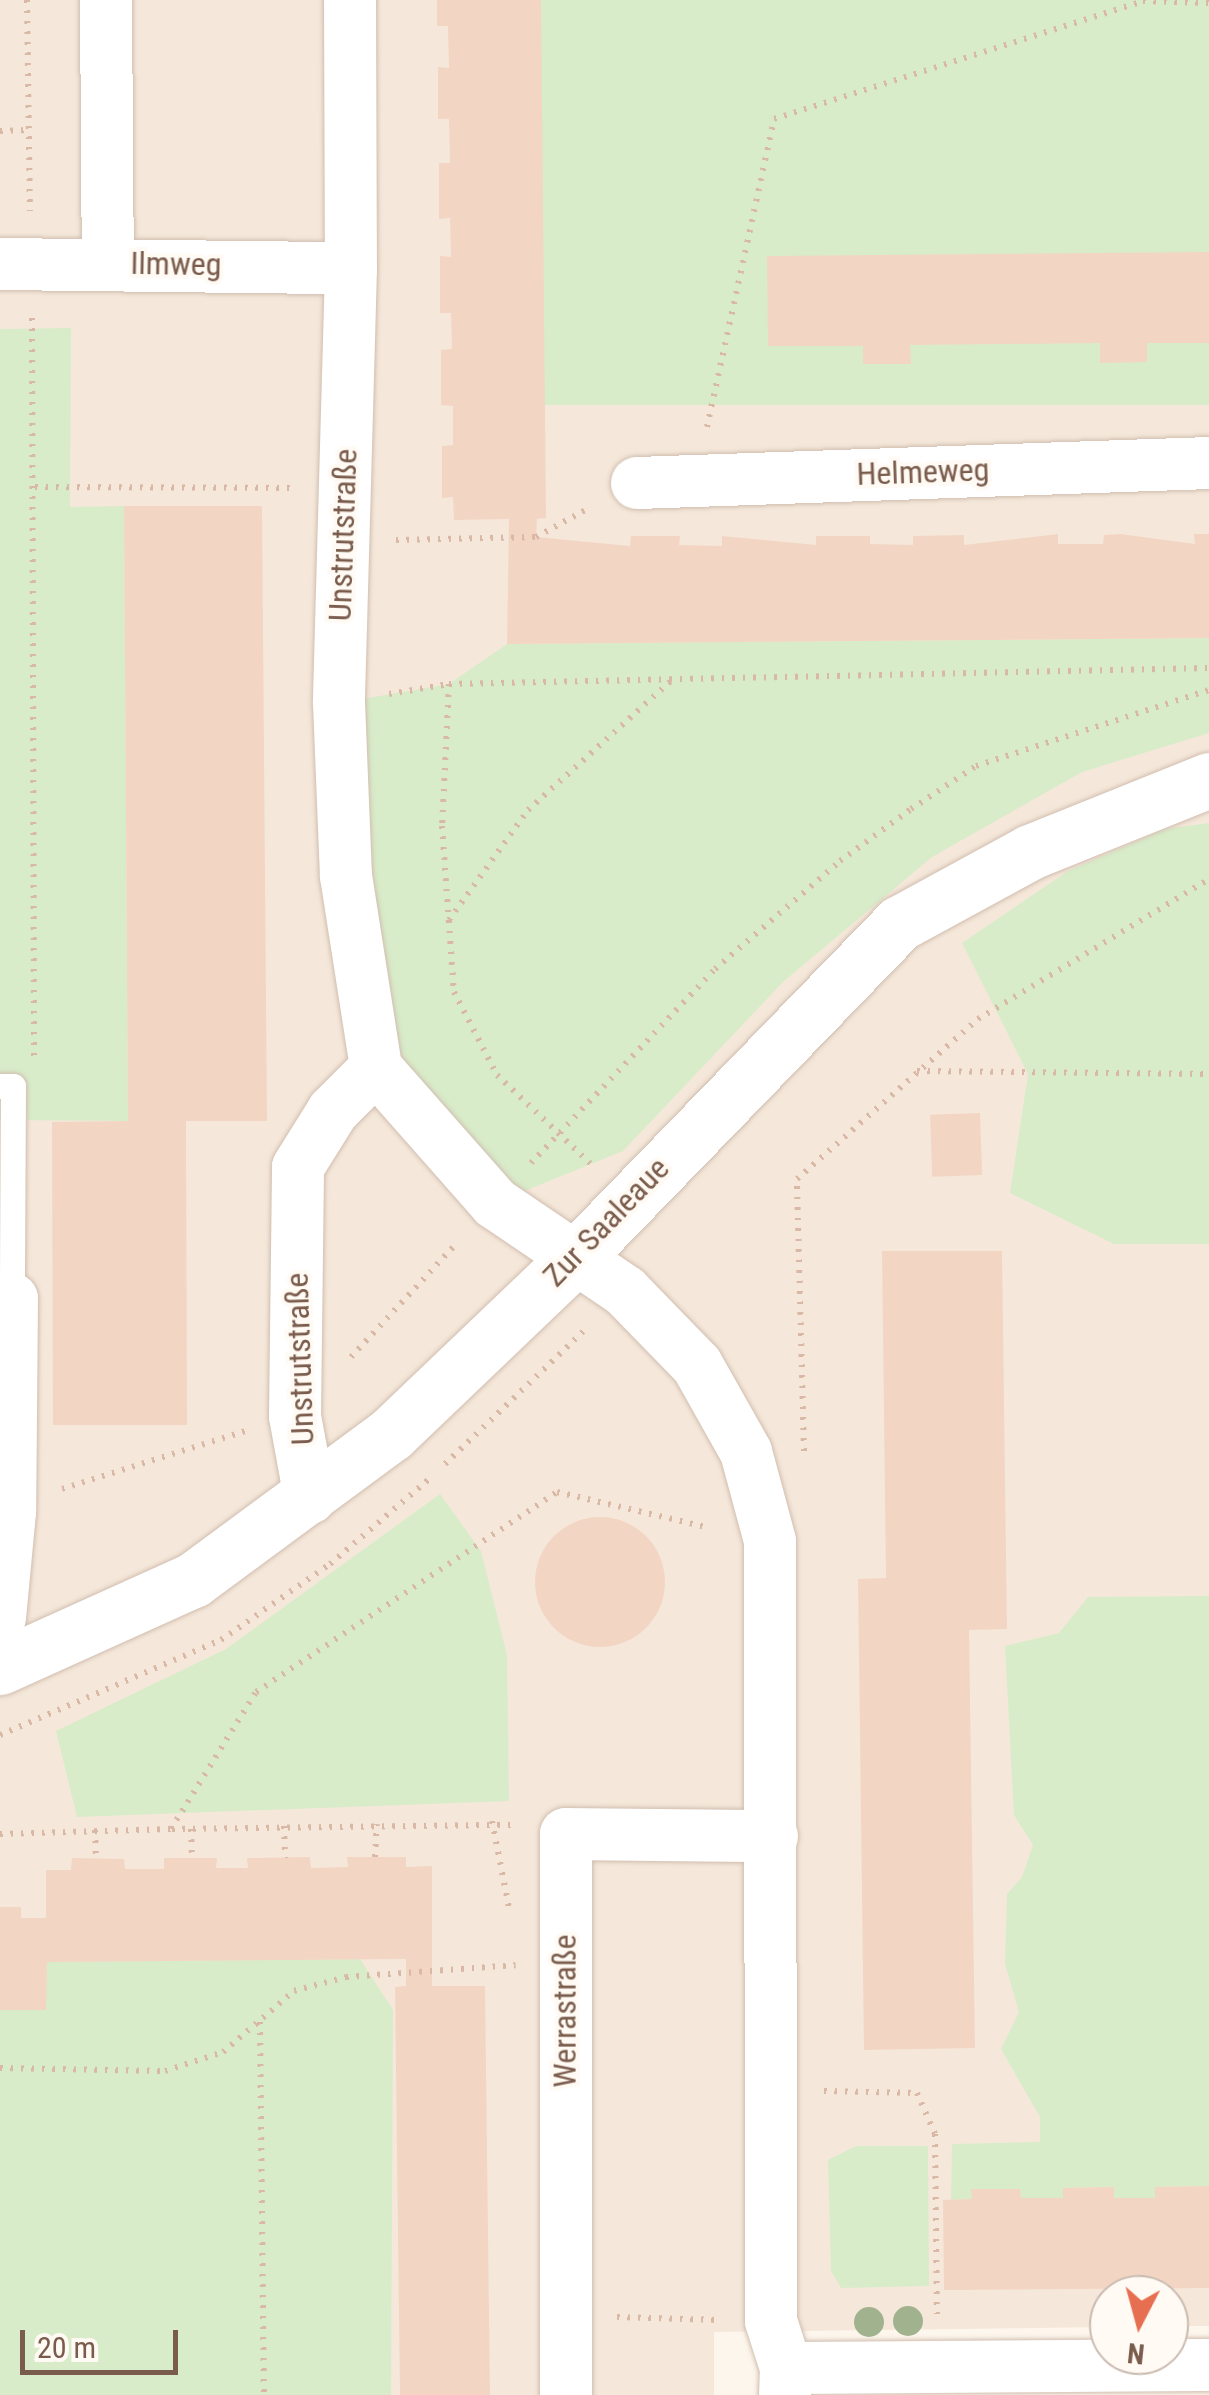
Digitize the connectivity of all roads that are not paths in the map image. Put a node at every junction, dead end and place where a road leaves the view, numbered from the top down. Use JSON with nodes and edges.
{"nodes":[{"id":1,"x":106,"y":0,"type":"edge"},
{"id":2,"x":350,"y":0,"type":"edge"},
{"id":3,"x":108,"y":262,"type":"junction"},
{"id":4,"x":16,"y":264,"type":"edge"},
{"id":5,"x":351,"y":268,"type":"junction"},
{"id":6,"x":1209,"y":463,"type":"edge"},
{"id":7,"x":637,"y":483,"type":"dead end"},
{"id":8,"x":1209,"y":780,"type":"edge"},
{"id":9,"x":376,"y":1068,"type":"junction"},
{"id":10,"x":0,"y":1086,"type":"edge"},
{"id":11,"x":576,"y":1257,"type":"junction"},
{"id":12,"x":6,"y":1299,"type":"edge"},
{"id":13,"x":310,"y":1498,"type":"junction"},
{"id":14,"x":2,"y":1643,"type":"edge"},
{"id":15,"x":772,"y":1836,"type":"junction"},
{"id":16,"x":781,"y":2361,"type":"edge"},
{"id":17,"x":1209,"y":2365,"type":"edge"},
{"id":18,"x":566,"y":2395,"type":"edge"}],
"edges":[{"from":1,"to":3,"type":"street"},
{"from":2,"to":5,"type":"street","name":"Unstrutstraße"},
{"from":3,"to":4,"type":"street","name":"Ilmweg"},
{"from":3,"to":5,"type":"street","name":"Ilmweg"},
{"from":5,"to":9,"type":"street","name":"Unstrutstraße"},
{"from":6,"to":7,"type":"street","name":"Helmeweg"},
{"from":8,"to":11,"type":"street","name":"Zur Saaleaue"},
{"from":9,"to":11,"type":"street"},
{"from":9,"to":13,"type":"street","name":"Unstrutstraße"},
{"from":10,"to":12,"type":"lane"},
{"from":11,"to":13,"type":"street","name":"Zur Saaleaue"},
{"from":11,"to":15,"type":"street"},
{"from":12,"to":14,"type":"street"},
{"from":13,"to":14,"type":"street","name":"Zur Saaleaue"},
{"from":15,"to":16,"type":"street"},
{"from":15,"to":18,"type":"street","name":"Werrastraße"},
{"from":16,"to":17,"type":"street"}]}
